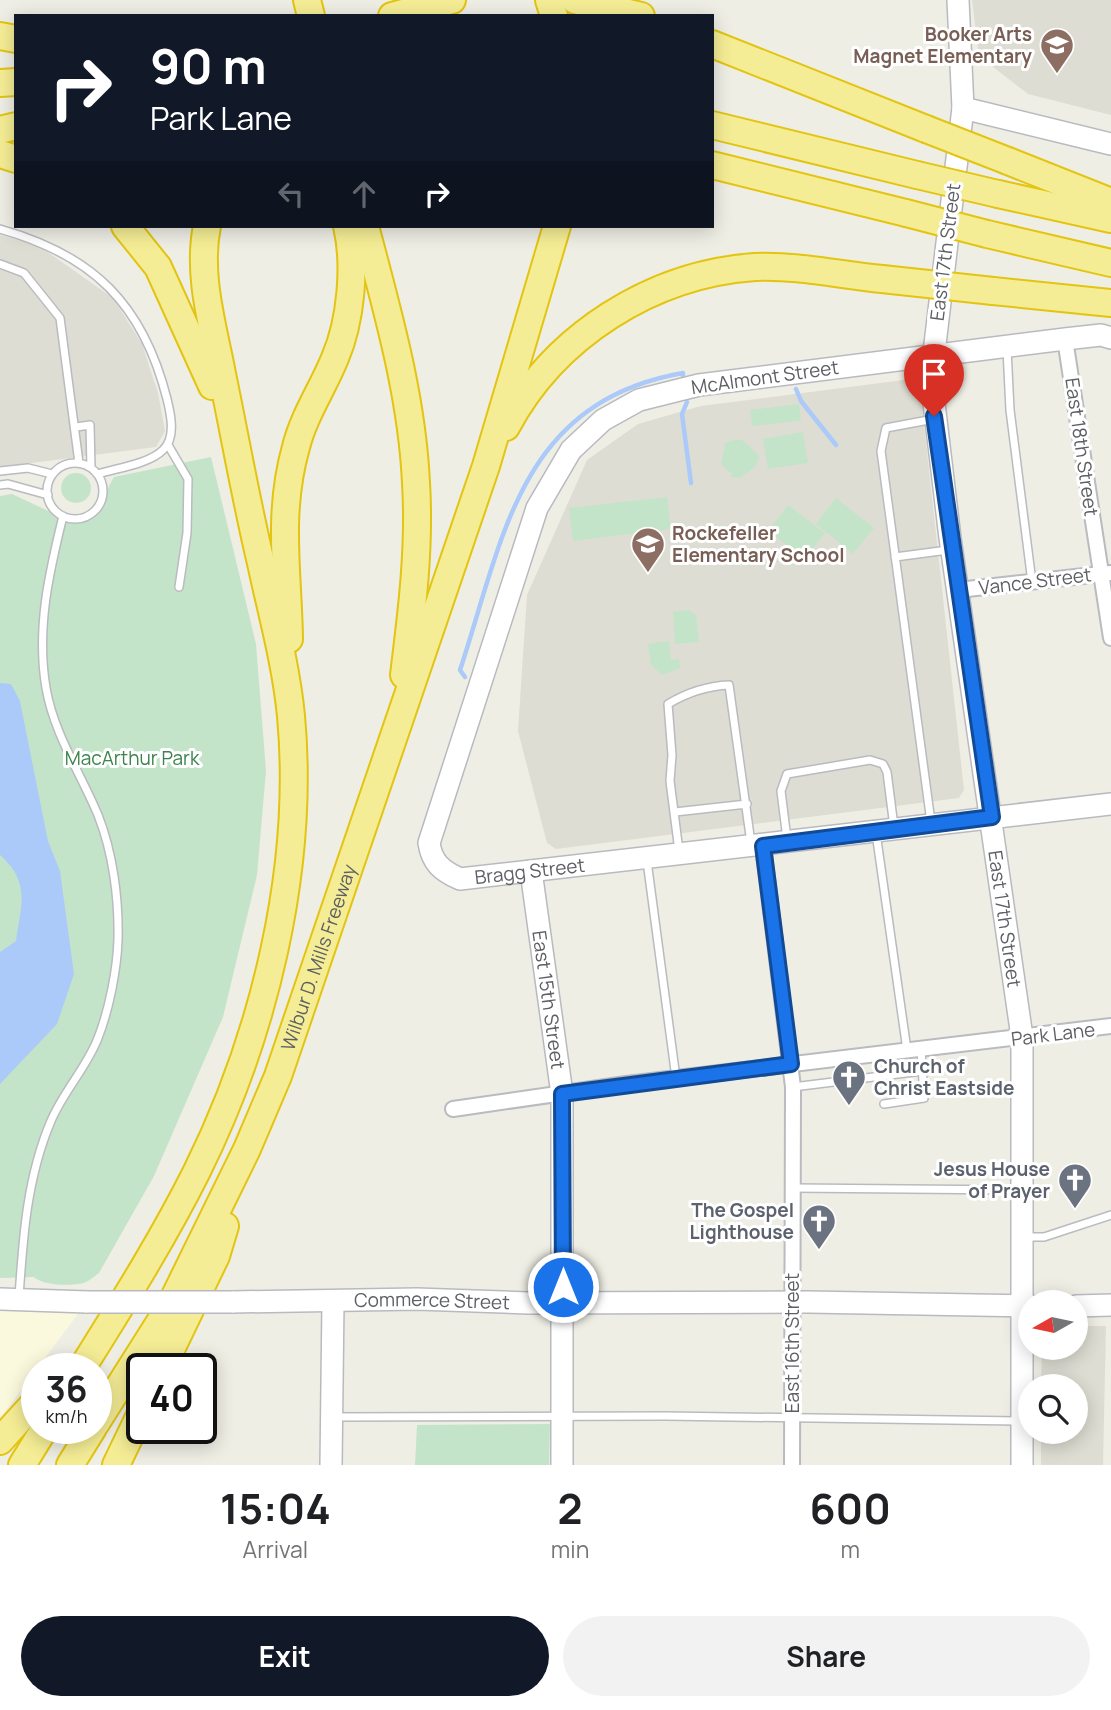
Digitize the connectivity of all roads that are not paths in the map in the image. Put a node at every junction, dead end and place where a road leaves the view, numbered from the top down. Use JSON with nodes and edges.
{"nodes":[{"id":1,"x":452,"y":0,"type":"edge"},
{"id":2,"x":575,"y":0,"type":"edge"},
{"id":3,"x":958,"y":0,"type":"edge"},
{"id":4,"x":400,"y":14,"type":"edge"},
{"id":5,"x":634,"y":14,"type":"edge"},
{"id":6,"x":714,"y":45,"type":"edge"},
{"id":7,"x":963,"y":108,"type":"junction"},
{"id":8,"x":714,"y":125,"type":"edge"},
{"id":9,"x":1111,"y":144,"type":"edge"},
{"id":10,"x":714,"y":165,"type":"edge"},
{"id":11,"x":1111,"y":202,"type":"edge"},
{"id":12,"x":1111,"y":219,"type":"edge"},
{"id":13,"x":127,"y":228,"type":"edge"},
{"id":14,"x":207,"y":228,"type":"edge"},
{"id":15,"x":347,"y":228,"type":"edge"},
{"id":16,"x":366,"y":228,"type":"edge"},
{"id":17,"x":556,"y":228,"type":"edge"},
{"id":18,"x":0,"y":229,"type":"edge"},
{"id":19,"x":1111,"y":263,"type":"edge"},
{"id":20,"x":0,"y":264,"type":"edge"},
{"id":21,"x":1111,"y":303,"type":"edge"},
{"id":22,"x":1111,"y":338,"type":"edge"},
{"id":23,"x":1065,"y":339,"type":"junction"},
{"id":24,"x":1007,"y":346,"type":"junction"},
{"id":25,"x":932,"y":354,"type":"junction"},
{"id":26,"x":934,"y":419,"type":"junction"},
{"id":27,"x":603,"y":420,"type":"joint"},
{"id":28,"x":76,"y":427,"type":"junction"},
{"id":29,"x":168,"y":444,"type":"junction"},
{"id":30,"x":79,"y":463,"type":"junction"},
{"id":31,"x":486,"y":466,"type":"junction"},
{"id":32,"x":91,"y":468,"type":"junction"},
{"id":33,"x":0,"y":471,"type":"edge"},
{"id":34,"x":239,"y":471,"type":"junction"},
{"id":35,"x":52,"y":474,"type":"junction"},
{"id":36,"x":98,"y":474,"type":"junction"},
{"id":37,"x":0,"y":485,"type":"edge"},
{"id":38,"x":48,"y":495,"type":"junction"},
{"id":39,"x":64,"y":516,"type":"junction"},
{"id":40,"x":952,"y":550,"type":"junction"},
{"id":41,"x":895,"y":557,"type":"junction"},
{"id":42,"x":1105,"y":573,"type":"edge"},
{"id":43,"x":1032,"y":582,"type":"junction"},
{"id":44,"x":179,"y":587,"type":"dead end"},
{"id":45,"x":958,"y":590,"type":"junction"},
{"id":46,"x":1111,"y":638,"type":"edge"},
{"id":47,"x":291,"y":717,"type":"junction"},
{"id":48,"x":398,"y":722,"type":"junction"},
{"id":49,"x":747,"y":804,"type":"junction"},
{"id":50,"x":1111,"y":804,"type":"edge"},
{"id":51,"x":675,"y":812,"type":"junction"},
{"id":52,"x":992,"y":817,"type":"junction"},
{"id":53,"x":931,"y":824,"type":"junction"},
{"id":54,"x":885,"y":830,"type":"junction"},
{"id":55,"x":787,"y":843,"type":"junction"},
{"id":56,"x":757,"y":846,"type":"junction"},
{"id":57,"x":680,"y":855,"type":"junction"},
{"id":58,"x":647,"y":859,"type":"junction"},
{"id":59,"x":531,"y":871,"type":"junction"},
{"id":60,"x":1111,"y":1026,"type":"edge"},
{"id":61,"x":1022,"y":1037,"type":"junction"},
{"id":62,"x":914,"y":1050,"type":"junction"},
{"id":63,"x":791,"y":1064,"type":"junction"},
{"id":64,"x":922,"y":1071,"type":"junction"},
{"id":65,"x":676,"y":1078,"type":"junction"},
{"id":66,"x":793,"y":1087,"type":"junction"},
{"id":67,"x":562,"y":1094,"type":"junction"},
{"id":68,"x":884,"y":1104,"type":"dead end"},
{"id":69,"x":453,"y":1110,"type":"dead end"},
{"id":70,"x":247,"y":1149,"type":"junction"},
{"id":71,"x":793,"y":1188,"type":"junction"},
{"id":72,"x":1023,"y":1191,"type":"junction"},
{"id":73,"x":1111,"y":1215,"type":"edge"},
{"id":74,"x":1023,"y":1237,"type":"junction"},
{"id":75,"x":1026,"y":1290,"type":"edge"},
{"id":76,"x":9,"y":1300,"type":"edge"},
{"id":77,"x":333,"y":1301,"type":"junction"},
{"id":78,"x":792,"y":1302,"type":"junction"},
{"id":79,"x":563,"y":1303,"type":"junction"},
{"id":80,"x":1018,"y":1306,"type":"edge"},
{"id":81,"x":1088,"y":1306,"type":"edge"},
{"id":82,"x":1111,"y":1306,"type":"edge"},
{"id":83,"x":114,"y":1316,"type":"junction"},
{"id":84,"x":80,"y":1353,"type":"edge"},
{"id":85,"x":91,"y":1353,"type":"edge"},
{"id":86,"x":169,"y":1353,"type":"edge"},
{"id":87,"x":112,"y":1398,"type":"edge"},
{"id":88,"x":562,"y":1416,"type":"junction"},
{"id":89,"x":331,"y":1417,"type":"junction"},
{"id":90,"x":21,"y":1418,"type":"edge"},
{"id":91,"x":792,"y":1419,"type":"junction"},
{"id":92,"x":1018,"y":1421,"type":"edge"},
{"id":93,"x":0,"y":1441,"type":"edge"},
{"id":94,"x":35,"y":1444,"type":"edge"},
{"id":95,"x":83,"y":1444,"type":"edge"},
{"id":96,"x":126,"y":1444,"type":"edge"},
{"id":97,"x":1022,"y":1444,"type":"edge"},
{"id":98,"x":22,"y":1465,"type":"edge"},
{"id":99,"x":70,"y":1465,"type":"edge"},
{"id":100,"x":116,"y":1465,"type":"edge"},
{"id":101,"x":331,"y":1465,"type":"edge"},
{"id":102,"x":562,"y":1465,"type":"edge"},
{"id":103,"x":792,"y":1465,"type":"edge"},
{"id":104,"x":1022,"y":1465,"type":"edge"}],
"edges":[{"from":1,"to":4,"type":"highway"},
{"from":2,"to":5,"type":"highway"},
{"from":3,"to":7,"type":"street","name":"East 17th Street"},
{"from":6,"to":11,"type":"highway","bridge":true},
{"from":7,"to":9,"type":"street"},
{"from":7,"to":25,"type":"street","name":"East 17th Street"},
{"from":8,"to":12,"type":"highway","bridge":true},
{"from":10,"to":19,"type":"highway","bridge":true},
{"from":13,"to":34,"type":"highway"},
{"from":14,"to":34,"type":"highway"},
{"from":15,"to":47,"type":"highway"},
{"from":16,"to":48,"type":"highway"},
{"from":17,"to":31,"type":"highway"},
{"from":18,"to":29,"type":"lane"},
{"from":20,"to":28,"type":"lane"},
{"from":21,"to":31,"type":"highway","bridge":true},
{"from":22,"to":23,"type":"street","name":"McAlmont Street"},
{"from":23,"to":24,"type":"street","name":"McAlmont Street"},
{"from":23,"to":42,"type":"street","name":"East 18th Street"},
{"from":24,"to":25,"type":"street","name":"McAlmont Street"},
{"from":24,"to":43,"type":"lane"},
{"from":25,"to":26,"type":"street","name":"East 17th Street"},
{"from":25,"to":27,"type":"street","name":"McAlmont Street"},
{"from":26,"to":40,"type":"street","name":"East 17th Street"},
{"from":26,"to":41,"type":"lane"},
{"from":27,"to":59,"type":"street","name":"Bragg Street"},
{"from":28,"to":30,"type":"lane"},
{"from":28,"to":32,"type":"lane"},
{"from":29,"to":36,"type":"lane"},
{"from":29,"to":44,"type":"lane"},
{"from":30,"to":32,"type":"lane"},
{"from":30,"to":35,"type":"lane"},
{"from":31,"to":48,"type":"highway","name":"Wilbur D. Mills Freeway"},
{"from":32,"to":36,"type":"lane"},
{"from":33,"to":35,"type":"lane"},
{"from":34,"to":47,"type":"highway","name":"Wilbur D. Mills Freeway"},
{"from":35,"to":38,"type":"lane"},
{"from":36,"to":39,"type":"lane"},
{"from":37,"to":38,"type":"lane"},
{"from":38,"to":39,"type":"lane"},
{"from":39,"to":76,"type":"lane"},
{"from":40,"to":41,"type":"lane"},
{"from":40,"to":45,"type":"street","name":"East 17th Street"},
{"from":41,"to":53,"type":"lane"},
{"from":42,"to":43,"type":"street","name":"Vance Street"},
{"from":42,"to":46,"type":"street","name":"East 18th Street"},
{"from":43,"to":45,"type":"street","name":"Vance Street"},
{"from":45,"to":52,"type":"street","name":"East 17th Street"},
{"from":47,"to":83,"type":"highway","name":"Wilbur D. Mills Freeway"},
{"from":48,"to":70,"type":"highway","name":"Wilbur D. Mills Freeway"},
{"from":49,"to":51,"type":"lane"},
{"from":49,"to":51,"type":"lane"},
{"from":49,"to":56,"type":"lane"},
{"from":50,"to":52,"type":"street","name":"Bragg Street"},
{"from":51,"to":57,"type":"lane"},
{"from":52,"to":53,"type":"street","name":"Bragg Street"},
{"from":52,"to":61,"type":"street","name":"East 17th Street"},
{"from":53,"to":54,"type":"street","name":"Bragg Street"},
{"from":54,"to":55,"type":"street","name":"Bragg Street"},
{"from":54,"to":55,"type":"lane"},
{"from":54,"to":62,"type":"lane"},
{"from":55,"to":56,"type":"street","name":"Bragg Street"},
{"from":56,"to":57,"type":"street","name":"Bragg Street"},
{"from":56,"to":63,"type":"street","name":"East 16th Street"},
{"from":57,"to":58,"type":"street","name":"Bragg Street"},
{"from":58,"to":59,"type":"street","name":"Bragg Street"},
{"from":58,"to":65,"type":"lane"},
{"from":59,"to":67,"type":"street","name":"East 15th Street"},
{"from":60,"to":61,"type":"street","name":"Park Lane"},
{"from":61,"to":62,"type":"street","name":"Park Lane"},
{"from":61,"to":72,"type":"street","name":"East 17th Street"},
{"from":62,"to":63,"type":"street","name":"Park Lane"},
{"from":62,"to":64,"type":"lane"},
{"from":63,"to":65,"type":"street","name":"Park Lane"},
{"from":63,"to":66,"type":"street","name":"East 16th Street"},
{"from":64,"to":66,"type":"lane"},
{"from":64,"to":68,"type":"lane"},
{"from":65,"to":67,"type":"street","name":"Park Lane"},
{"from":66,"to":71,"type":"street","name":"East 16th Street"},
{"from":67,"to":69,"type":"street","name":"Park Lane"},
{"from":67,"to":79,"type":"street","name":"East 15th Street"},
{"from":70,"to":86,"type":"highway"},
{"from":70,"to":87,"type":"highway","name":"Wilbur D. Mills Freeway"},
{"from":71,"to":72,"type":"lane"},
{"from":71,"to":78,"type":"street","name":"East 16th Street"},
{"from":72,"to":74,"type":"street","name":"East 17th Street"},
{"from":73,"to":74,"type":"lane"},
{"from":74,"to":75,"type":"street","name":"East 17th Street"},
{"from":76,"to":77,"type":"street","name":"Commerce Street","bridge":true},
{"from":77,"to":79,"type":"street","name":"Commerce Street"},
{"from":77,"to":89,"type":"street"},
{"from":78,"to":79,"type":"street","name":"Commerce Street"},
{"from":78,"to":80,"type":"street","name":"Commerce Street"},
{"from":78,"to":91,"type":"street","name":"East 16th Street"},
{"from":79,"to":88,"type":"street","name":"East 15th Street"},
{"from":81,"to":82,"type":"street"},
{"from":83,"to":84,"type":"highway"},
{"from":83,"to":85,"type":"highway","name":"Wilbur D. Mills Freeway"},
{"from":88,"to":89,"type":"lane"},
{"from":88,"to":91,"type":"lane"},
{"from":88,"to":102,"type":"street","name":"East 15th Street"},
{"from":89,"to":101,"type":"street"},
{"from":90,"to":93,"type":"highway"},
{"from":91,"to":92,"type":"lane"},
{"from":91,"to":103,"type":"street","name":"East 16th Street"},
{"from":94,"to":98,"type":"highway"},
{"from":95,"to":99,"type":"highway"},
{"from":96,"to":100,"type":"highway"},
{"from":97,"to":104,"type":"street","name":"East 17th Street"}]}
